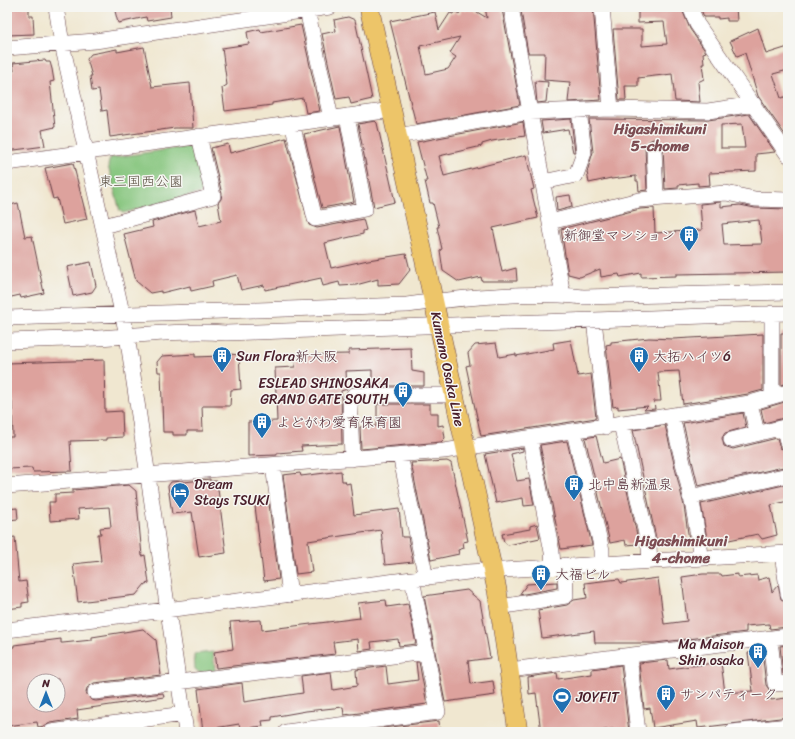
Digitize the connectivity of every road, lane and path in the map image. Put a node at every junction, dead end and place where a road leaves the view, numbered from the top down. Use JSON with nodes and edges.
{"nodes":[{"id":1,"x":56,"y":7,"type":"edge"},
{"id":2,"x":330,"y":7,"type":"edge"},
{"id":3,"x":369,"y":7,"type":"edge"},
{"id":4,"x":511,"y":7,"type":"edge"},
{"id":5,"x":602,"y":7,"type":"edge"},
{"id":6,"x":690,"y":7,"type":"edge"},
{"id":7,"x":307,"y":10,"type":"junction"},
{"id":8,"x":250,"y":12,"type":"edge"},
{"id":9,"x":62,"y":44,"type":"junction"},
{"id":10,"x":7,"y":48,"type":"edge"},
{"id":11,"x":754,"y":104,"type":"junction"},
{"id":12,"x":610,"y":109,"type":"junction"},
{"id":13,"x":392,"y":110,"type":"junction"},
{"id":14,"x":579,"y":110,"type":"junction"},
{"id":15,"x":530,"y":112,"type":"junction"},
{"id":16,"x":347,"y":116,"type":"junction"},
{"id":17,"x":331,"y":118,"type":"junction"},
{"id":18,"x":292,"y":123,"type":"junction"},
{"id":19,"x":199,"y":136,"type":"junction"},
{"id":20,"x":398,"y":136,"type":"junction"},
{"id":21,"x":654,"y":148,"type":"dead end"},
{"id":22,"x":87,"y":151,"type":"junction"},
{"id":23,"x":788,"y":155,"type":"edge"},
{"id":24,"x":7,"y":163,"type":"edge"},
{"id":25,"x":543,"y":182,"type":"junction"},
{"id":26,"x":656,"y":198,"type":"junction"},
{"id":27,"x":788,"y":200,"type":"edge"},
{"id":28,"x":550,"y":222,"type":"junction"},
{"id":29,"x":104,"y":226,"type":"junction"},
{"id":30,"x":788,"y":292,"type":"edge"},
{"id":31,"x":563,"y":295,"type":"junction"},
{"id":32,"x":434,"y":302,"type":"junction"},
{"id":33,"x":772,"y":313,"type":"junction"},
{"id":34,"x":788,"y":313,"type":"edge"},
{"id":35,"x":123,"y":315,"type":"junction"},
{"id":36,"x":7,"y":318,"type":"edge"},
{"id":37,"x":594,"y":320,"type":"junction"},
{"id":38,"x":439,"y":326,"type":"junction"},
{"id":39,"x":127,"y":335,"type":"junction"},
{"id":40,"x":7,"y":341,"type":"edge"},
{"id":41,"x":788,"y":392,"type":"edge"},
{"id":42,"x":453,"y":395,"type":"junction"},
{"id":43,"x":772,"y":396,"type":"junction"},
{"id":44,"x":750,"y":403,"type":"junction"},
{"id":45,"x":672,"y":416,"type":"junction"},
{"id":46,"x":621,"y":424,"type":"junction"},
{"id":47,"x":606,"y":427,"type":"junction"},
{"id":48,"x":574,"y":432,"type":"junction"},
{"id":49,"x":786,"y":432,"type":"edge"},
{"id":50,"x":757,"y":434,"type":"junction"},
{"id":51,"x":530,"y":439,"type":"junction"},
{"id":52,"x":731,"y":440,"type":"dead end"},
{"id":53,"x":464,"y":448,"type":"junction"},
{"id":54,"x":400,"y":455,"type":"junction"},
{"id":55,"x":352,"y":459,"type":"junction"},
{"id":56,"x":273,"y":465,"type":"junction"},
{"id":57,"x":149,"y":474,"type":"junction"},
{"id":58,"x":788,"y":475,"type":"edge"},
{"id":59,"x":7,"y":486,"type":"edge"},
{"id":60,"x":690,"y":497,"type":"junction"},
{"id":61,"x":785,"y":554,"type":"edge"},
{"id":62,"x":700,"y":558,"type":"junction"},
{"id":63,"x":650,"y":561,"type":"junction"},
{"id":64,"x":602,"y":563,"type":"junction"},
{"id":65,"x":559,"y":566,"type":"junction"},
{"id":66,"x":492,"y":570,"type":"junction"},
{"id":67,"x":419,"y":579,"type":"junction"},
{"id":68,"x":788,"y":594,"type":"edge"},
{"id":69,"x":290,"y":595,"type":"junction"},
{"id":70,"x":500,"y":607,"type":"junction"},
{"id":71,"x":168,"y":610,"type":"junction"},
{"id":72,"x":7,"y":630,"type":"edge"},
{"id":73,"x":788,"y":636,"type":"edge"},
{"id":74,"x":770,"y":639,"type":"junction"},
{"id":75,"x":426,"y":652,"type":"junction"},
{"id":76,"x":629,"y":656,"type":"junction"},
{"id":77,"x":509,"y":670,"type":"junction"},
{"id":78,"x":179,"y":681,"type":"junction"},
{"id":79,"x":788,"y":682,"type":"edge"},
{"id":80,"x":96,"y":692,"type":"dead end"},
{"id":81,"x":184,"y":714,"type":"junction"},
{"id":82,"x":788,"y":726,"type":"edge"},
{"id":83,"x":51,"y":732,"type":"edge"},
{"id":84,"x":186,"y":732,"type":"edge"},
{"id":85,"x":286,"y":732,"type":"edge"},
{"id":86,"x":518,"y":732,"type":"edge"},
{"id":87,"x":638,"y":732,"type":"edge"},
{"id":88,"x":732,"y":732,"type":"edge"}],
"edges":[{"from":1,"to":9,"type":"street"},
{"from":2,"to":7,"type":"street"},
{"from":3,"to":13,"type":"main road","name":"Kumano Osaka Line"},
{"from":4,"to":15,"type":"street"},
{"from":5,"to":12,"type":"street"},
{"from":6,"to":11,"type":"street"},
{"from":7,"to":8,"type":"street"},
{"from":7,"to":17,"type":"street"},
{"from":8,"to":9,"type":"street"},
{"from":9,"to":10,"type":"street"},
{"from":9,"to":22,"type":"street"},
{"from":11,"to":12,"type":"street"},
{"from":11,"to":23,"type":"street"},
{"from":12,"to":14,"type":"street"},
{"from":13,"to":16,"type":"street"},
{"from":13,"to":20,"type":"main road","name":"Kumano Osaka Line"},
{"from":14,"to":15,"type":"street"},
{"from":14,"to":25,"type":"street"},
{"from":15,"to":20,"type":"street"},
{"from":15,"to":25,"type":"street"},
{"from":16,"to":17,"type":"street"},
{"from":16,"to":18,"type":"street"},
{"from":17,"to":18,"type":"street"},
{"from":18,"to":19,"type":"street"},
{"from":19,"to":22,"type":"street"},
{"from":19,"to":29,"type":"street"},
{"from":20,"to":32,"type":"main road","name":"Kumano Osaka Line"},
{"from":21,"to":26,"type":"street"},
{"from":22,"to":24,"type":"street"},
{"from":22,"to":29,"type":"street"},
{"from":25,"to":28,"type":"street"},
{"from":26,"to":27,"type":"street"},
{"from":26,"to":28,"type":"street"},
{"from":28,"to":31,"type":"street"},
{"from":29,"to":35,"type":"street"},
{"from":30,"to":31,"type":"street"},
{"from":31,"to":32,"type":"street"},
{"from":32,"to":35,"type":"street"},
{"from":32,"to":38,"type":"main road","name":"Kumano Osaka Line"},
{"from":33,"to":34,"type":"street"},
{"from":33,"to":37,"type":"street"},
{"from":33,"to":43,"type":"street"},
{"from":35,"to":36,"type":"street"},
{"from":35,"to":39,"type":"street"},
{"from":37,"to":38,"type":"street"},
{"from":37,"to":47,"type":"street"},
{"from":38,"to":39,"type":"street"},
{"from":38,"to":42,"type":"main road","name":"Kumano Osaka Line"},
{"from":39,"to":40,"type":"street"},
{"from":39,"to":57,"type":"street"},
{"from":41,"to":43,"type":"street"},
{"from":42,"to":53,"type":"main road","name":"Kumano Osaka Line"},
{"from":42,"to":55,"type":"street"},
{"from":43,"to":44,"type":"street"},
{"from":44,"to":45,"type":"street"},
{"from":44,"to":50,"type":"street"},
{"from":45,"to":46,"type":"street"},
{"from":45,"to":60,"type":"street"},
{"from":46,"to":47,"type":"street"},
{"from":46,"to":63,"type":"street"},
{"from":47,"to":48,"type":"street"},
{"from":48,"to":51,"type":"street"},
{"from":48,"to":64,"type":"street"},
{"from":49,"to":50,"type":"street"},
{"from":50,"to":52,"type":"street"},
{"from":51,"to":53,"type":"street"},
{"from":51,"to":65,"type":"street"},
{"from":53,"to":54,"type":"street"},
{"from":53,"to":66,"type":"main road","name":"Kumano Osaka Line"},
{"from":54,"to":55,"type":"street"},
{"from":54,"to":67,"type":"street"},
{"from":55,"to":56,"type":"street"},
{"from":56,"to":57,"type":"street"},
{"from":56,"to":69,"type":"street"},
{"from":57,"to":59,"type":"street"},
{"from":57,"to":71,"type":"street"},
{"from":58,"to":60,"type":"street"},
{"from":60,"to":62,"type":"street"},
{"from":61,"to":62,"type":"street"},
{"from":61,"to":68,"type":"street"},
{"from":62,"to":63,"type":"street"},
{"from":63,"to":64,"type":"street"},
{"from":64,"to":65,"type":"street"},
{"from":65,"to":66,"type":"street"},
{"from":65,"to":70,"type":"street"},
{"from":66,"to":67,"type":"street"},
{"from":66,"to":70,"type":"main road","name":"Kumano Osaka Line"},
{"from":67,"to":69,"type":"street"},
{"from":67,"to":75,"type":"street"},
{"from":69,"to":71,"type":"street"},
{"from":70,"to":77,"type":"main road","name":"Kumano Osaka Line"},
{"from":71,"to":72,"type":"street"},
{"from":71,"to":78,"type":"street"},
{"from":73,"to":74,"type":"street"},
{"from":74,"to":76,"type":"street"},
{"from":74,"to":79,"type":"street"},
{"from":75,"to":78,"type":"street"},
{"from":75,"to":85,"type":"street"},
{"from":76,"to":77,"type":"street"},
{"from":76,"to":87,"type":"street"},
{"from":77,"to":86,"type":"main road","name":"Kumano Osaka Line"},
{"from":78,"to":80,"type":"street"},
{"from":78,"to":81,"type":"street"},
{"from":81,"to":83,"type":"street"},
{"from":81,"to":84,"type":"street"},
{"from":82,"to":88,"type":"street"}]}
